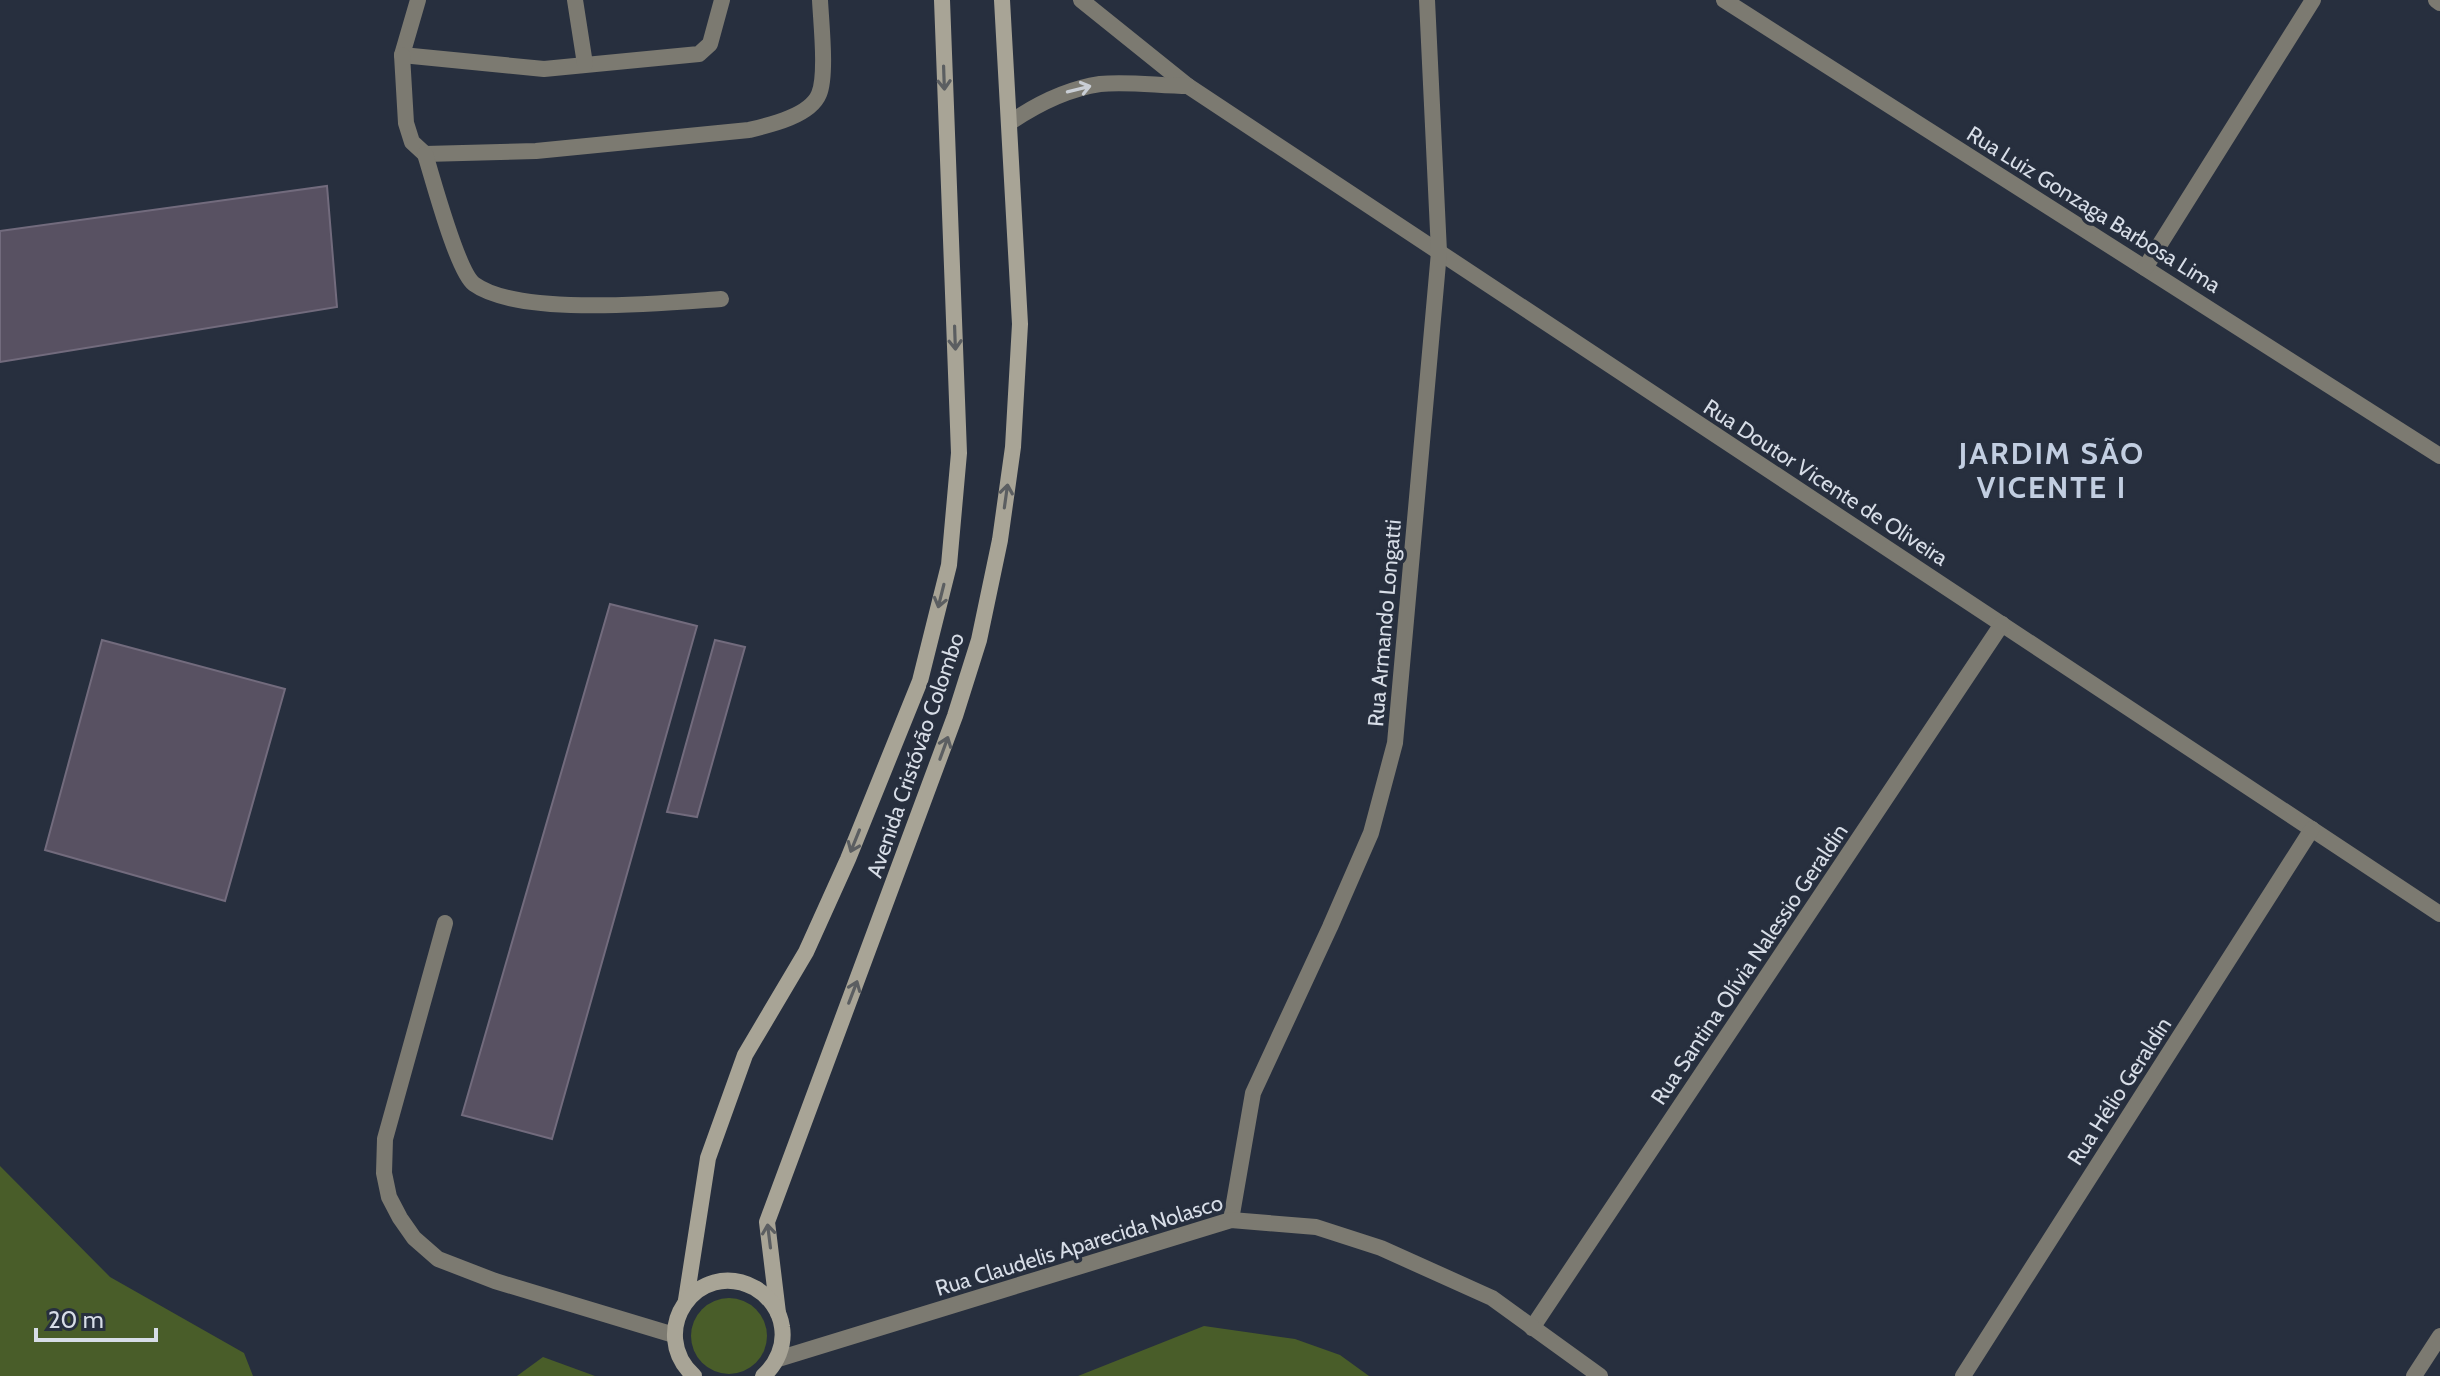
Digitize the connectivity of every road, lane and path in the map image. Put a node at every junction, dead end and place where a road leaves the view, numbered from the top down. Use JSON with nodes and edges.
{"nodes":[{"id":1,"x":418,"y":0,"type":"edge"},
{"id":2,"x":575,"y":0,"type":"edge"},
{"id":3,"x":722,"y":0,"type":"edge"},
{"id":4,"x":820,"y":0,"type":"edge"},
{"id":5,"x":942,"y":0,"type":"edge"},
{"id":6,"x":1002,"y":0,"type":"edge"},
{"id":7,"x":1081,"y":0,"type":"edge"},
{"id":8,"x":1427,"y":0,"type":"edge"},
{"id":9,"x":1724,"y":0,"type":"edge"},
{"id":10,"x":2313,"y":0,"type":"edge"},
{"id":11,"x":402,"y":55,"type":"junction"},
{"id":12,"x":585,"y":64,"type":"junction"},
{"id":13,"x":1188,"y":86,"type":"junction"},
{"id":14,"x":1009,"y":123,"type":"junction"},
{"id":15,"x":425,"y":154,"type":"junction"},
{"id":16,"x":1439,"y":252,"type":"junction"},
{"id":17,"x":2145,"y":268,"type":"junction"},
{"id":18,"x":721,"y":299,"type":"dead end"},
{"id":19,"x":2440,"y":456,"type":"edge"},
{"id":20,"x":2002,"y":624,"type":"junction"},
{"id":21,"x":2312,"y":829,"type":"junction"},
{"id":22,"x":2440,"y":914,"type":"edge"},
{"id":23,"x":445,"y":923,"type":"dead end"},
{"id":24,"x":1231,"y":1220,"type":"junction"},
{"id":25,"x":686,"y":1300,"type":"junction"},
{"id":26,"x":778,"y":1313,"type":"junction"},
{"id":27,"x":1532,"y":1328,"type":"junction"},
{"id":28,"x":674,"y":1335,"type":"junction"},
{"id":29,"x":2440,"y":1336,"type":"edge"},
{"id":30,"x":778,"y":1359,"type":"junction"},
{"id":31,"x":688,"y":1373,"type":"edge"},
{"id":32,"x":763,"y":1376,"type":"edge"},
{"id":33,"x":1600,"y":1376,"type":"edge"},
{"id":34,"x":1963,"y":1376,"type":"edge"},
{"id":35,"x":2414,"y":1376,"type":"edge"}],
"edges":[{"from":1,"to":11,"type":"street"},
{"from":2,"to":12,"type":"street"},
{"from":3,"to":12,"type":"street"},
{"from":4,"to":15,"type":"street"},
{"from":5,"to":25,"type":"main road","name":"Avenida Cristóvão Colombo","one_way":true},
{"from":6,"to":14,"type":"main road","name":"Avenida Cristóvão Colombo"},
{"from":7,"to":13,"type":"street","name":"Rua Doutor Vicente de Oliveira"},
{"from":8,"to":16,"type":"street","name":"Rua Armando Longatti"},
{"from":9,"to":17,"type":"street","name":"Rua Luiz Gonzaga Barbosa Lima"},
{"from":10,"to":17,"type":"street"},
{"from":11,"to":12,"type":"street"},
{"from":11,"to":15,"type":"street"},
{"from":14,"to":13,"type":"street","one_way":true},
{"from":13,"to":16,"type":"street","name":"Rua Doutor Vicente de Oliveira"},
{"from":26,"to":14,"type":"main road","name":"Avenida Cristóvão Colombo","one_way":true},
{"from":15,"to":18,"type":"street"},
{"from":16,"to":20,"type":"street","name":"Rua Doutor Vicente de Oliveira"},
{"from":16,"to":24,"type":"street","name":"Rua Armando Longatti"},
{"from":17,"to":19,"type":"street","name":"Rua Luiz Gonzaga Barbosa Lima"},
{"from":20,"to":21,"type":"street","name":"Rua Doutor Vicente de Oliveira"},
{"from":20,"to":27,"type":"street","name":"Rua Santina Olívia Nalessio Geraldin"},
{"from":21,"to":22,"type":"street","name":"Rua Doutor Vicente de Oliveira"},
{"from":21,"to":34,"type":"street","name":"Rua Hélio Geraldin"},
{"from":23,"to":28,"type":"street"},
{"from":24,"to":27,"type":"street","name":"Rua Claudelis Aparecida Nolasco"},
{"from":24,"to":30,"type":"street","name":"Rua Claudelis Aparecida Nolasco"},
{"from":25,"to":26,"type":"main road"},
{"from":25,"to":28,"type":"main road","name":"Avenida Cristóvão Colombo"},
{"from":26,"to":30,"type":"main road","name":"Avenida Cristóvão Colombo"},
{"from":27,"to":33,"type":"street","name":"Rua Claudelis Aparecida Nolasco"},
{"from":28,"to":31,"type":"main road"},
{"from":29,"to":35,"type":"street"},
{"from":30,"to":32,"type":"main road"}]}
